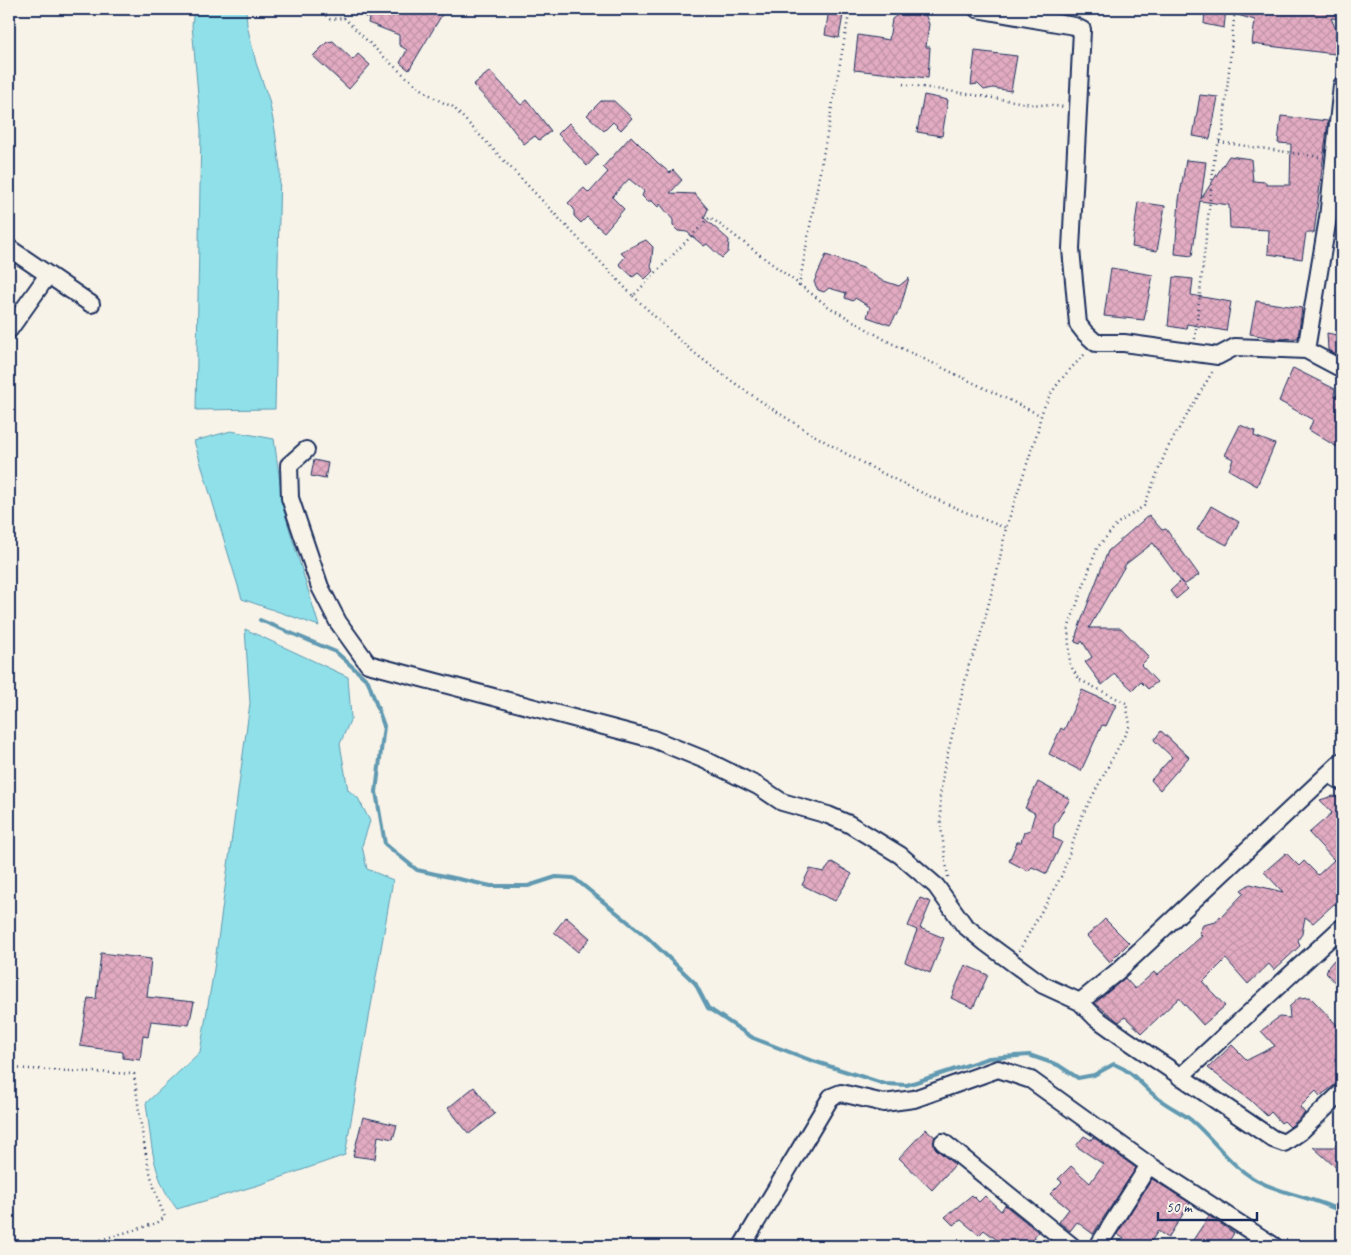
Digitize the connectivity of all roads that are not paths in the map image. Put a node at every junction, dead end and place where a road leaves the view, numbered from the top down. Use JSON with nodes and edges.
{"nodes":[{"id":1,"x":977,"y":9,"type":"edge"},
{"id":2,"x":1342,"y":85,"type":"edge"},
{"id":3,"x":9,"y":248,"type":"edge"},
{"id":4,"x":48,"y":275,"type":"junction"},
{"id":5,"x":91,"y":304,"type":"dead end"},
{"id":6,"x":9,"y":330,"type":"edge"},
{"id":7,"x":1306,"y":350,"type":"junction"},
{"id":8,"x":1342,"y":369,"type":"edge"},
{"id":9,"x":306,"y":450,"type":"dead end"},
{"id":10,"x":1342,"y":762,"type":"edge"},
{"id":11,"x":1336,"y":778,"type":"edge"},
{"id":12,"x":1342,"y":927,"type":"edge"},
{"id":13,"x":1080,"y":1002,"type":"junction"},
{"id":14,"x":1180,"y":1077,"type":"junction"},
{"id":15,"x":1342,"y":1092,"type":"edge"},
{"id":16,"x":943,"y":1142,"type":"dead end"},
{"id":17,"x":1149,"y":1165,"type":"junction"},
{"id":18,"x":742,"y":1246,"type":"edge"},
{"id":19,"x":1072,"y":1246,"type":"edge"},
{"id":20,"x":1098,"y":1246,"type":"edge"},
{"id":21,"x":1274,"y":1246,"type":"edge"}],
"edges":[{"from":1,"to":7,"type":"street"},
{"from":2,"to":7,"type":"street"},
{"from":3,"to":4,"type":"street"},
{"from":4,"to":5,"type":"street"},
{"from":4,"to":6,"type":"street"},
{"from":7,"to":8,"type":"street"},
{"from":9,"to":13,"type":"street"},
{"from":10,"to":11,"type":"street"},
{"from":11,"to":13,"type":"street"},
{"from":12,"to":14,"type":"street"},
{"from":13,"to":14,"type":"street"},
{"from":14,"to":15,"type":"street"},
{"from":16,"to":19,"type":"street"},
{"from":17,"to":18,"type":"street"},
{"from":17,"to":20,"type":"street"},
{"from":17,"to":21,"type":"street"}]}
